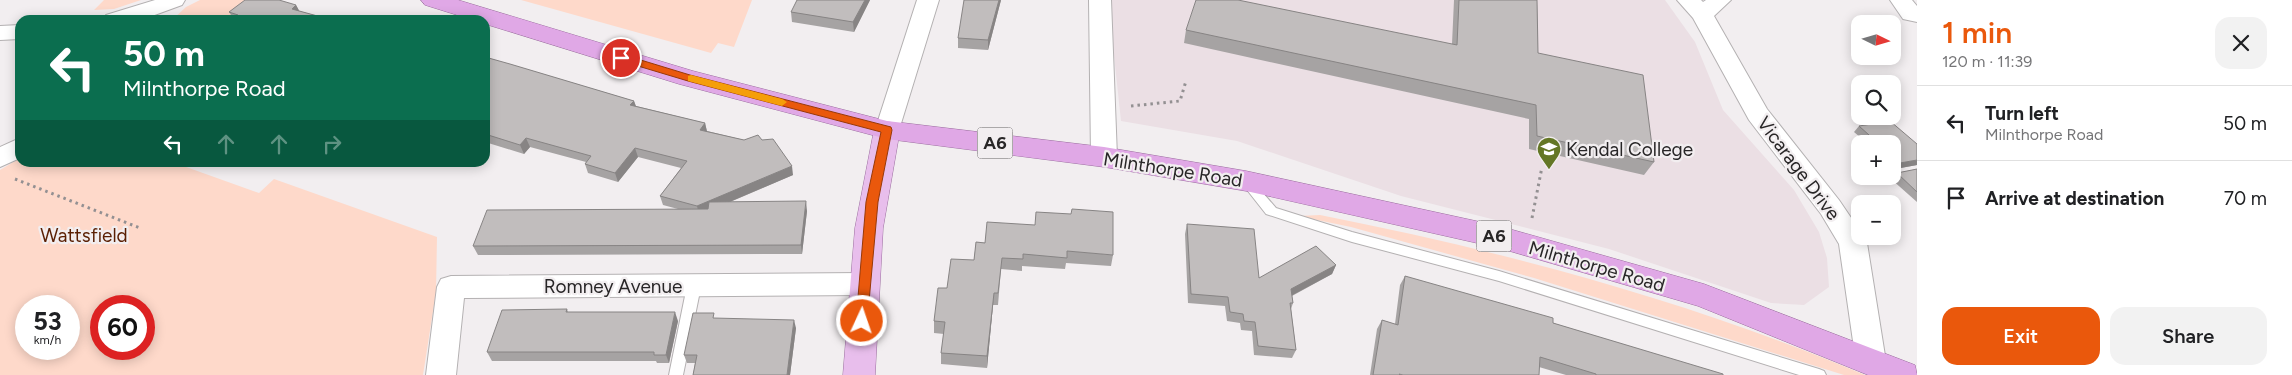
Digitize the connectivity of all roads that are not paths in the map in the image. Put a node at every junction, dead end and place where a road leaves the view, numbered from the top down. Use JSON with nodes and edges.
{"nodes":[{"id":1,"x":174,"y":0,"type":"edge"},
{"id":2,"x":433,"y":0,"type":"edge"},
{"id":3,"x":928,"y":0,"type":"edge"},
{"id":4,"x":1100,"y":0,"type":"edge"},
{"id":5,"x":1901,"y":0,"type":"edge"},
{"id":6,"x":1703,"y":5,"type":"edge"},
{"id":7,"x":147,"y":15,"type":"edge"},
{"id":8,"x":482,"y":15,"type":"edge"},
{"id":9,"x":1917,"y":15,"type":"edge"},
{"id":10,"x":490,"y":17,"type":"edge"},
{"id":11,"x":15,"y":32,"type":"edge"},
{"id":12,"x":0,"y":34,"type":"edge"},
{"id":13,"x":887,"y":130,"type":"junction"},
{"id":14,"x":15,"y":154,"type":"edge"},
{"id":15,"x":1104,"y":157,"type":"junction"},
{"id":16,"x":4,"y":168,"type":"edge"},
{"id":17,"x":1246,"y":181,"type":"junction"},
{"id":18,"x":864,"y":284,"type":"junction"},
{"id":19,"x":694,"y":286,"type":"junction"},
{"id":20,"x":1871,"y":362,"type":"junction"},
{"id":21,"x":441,"y":375,"type":"edge"},
{"id":22,"x":676,"y":375,"type":"edge"},
{"id":23,"x":859,"y":375,"type":"edge"},
{"id":24,"x":1819,"y":375,"type":"edge"},
{"id":25,"x":1904,"y":375,"type":"edge"}],
"edges":[{"from":1,"to":7,"type":"street"},
{"from":2,"to":8,"type":"highway","name":"Milnthorpe Road","number":"A6"},
{"from":3,"to":13,"type":"street"},
{"from":4,"to":15,"type":"street"},
{"from":5,"to":9,"type":"street"},
{"from":6,"to":20,"type":"street","name":"Vicarage Drive"},
{"from":10,"to":13,"type":"highway","name":"Milnthorpe Road","number":"A6"},
{"from":11,"to":12,"type":"street"},
{"from":13,"to":15,"type":"highway","name":"Milnthorpe Road","number":"A6"},
{"from":13,"to":18,"type":"main road"},
{"from":14,"to":16,"type":"street"},
{"from":15,"to":17,"type":"highway","name":"Milnthorpe Road","number":"A6"},
{"from":17,"to":20,"type":"highway","name":"Milnthorpe Road","number":"A6"},
{"from":17,"to":24,"type":"lane"},
{"from":18,"to":19,"type":"street","name":"Romney Avenue"},
{"from":18,"to":23,"type":"main road"},
{"from":19,"to":21,"type":"street","name":"Romney Avenue"},
{"from":19,"to":22,"type":"lane"},
{"from":20,"to":25,"type":"highway","name":"Milnthorpe Road","number":"A6"}]}
